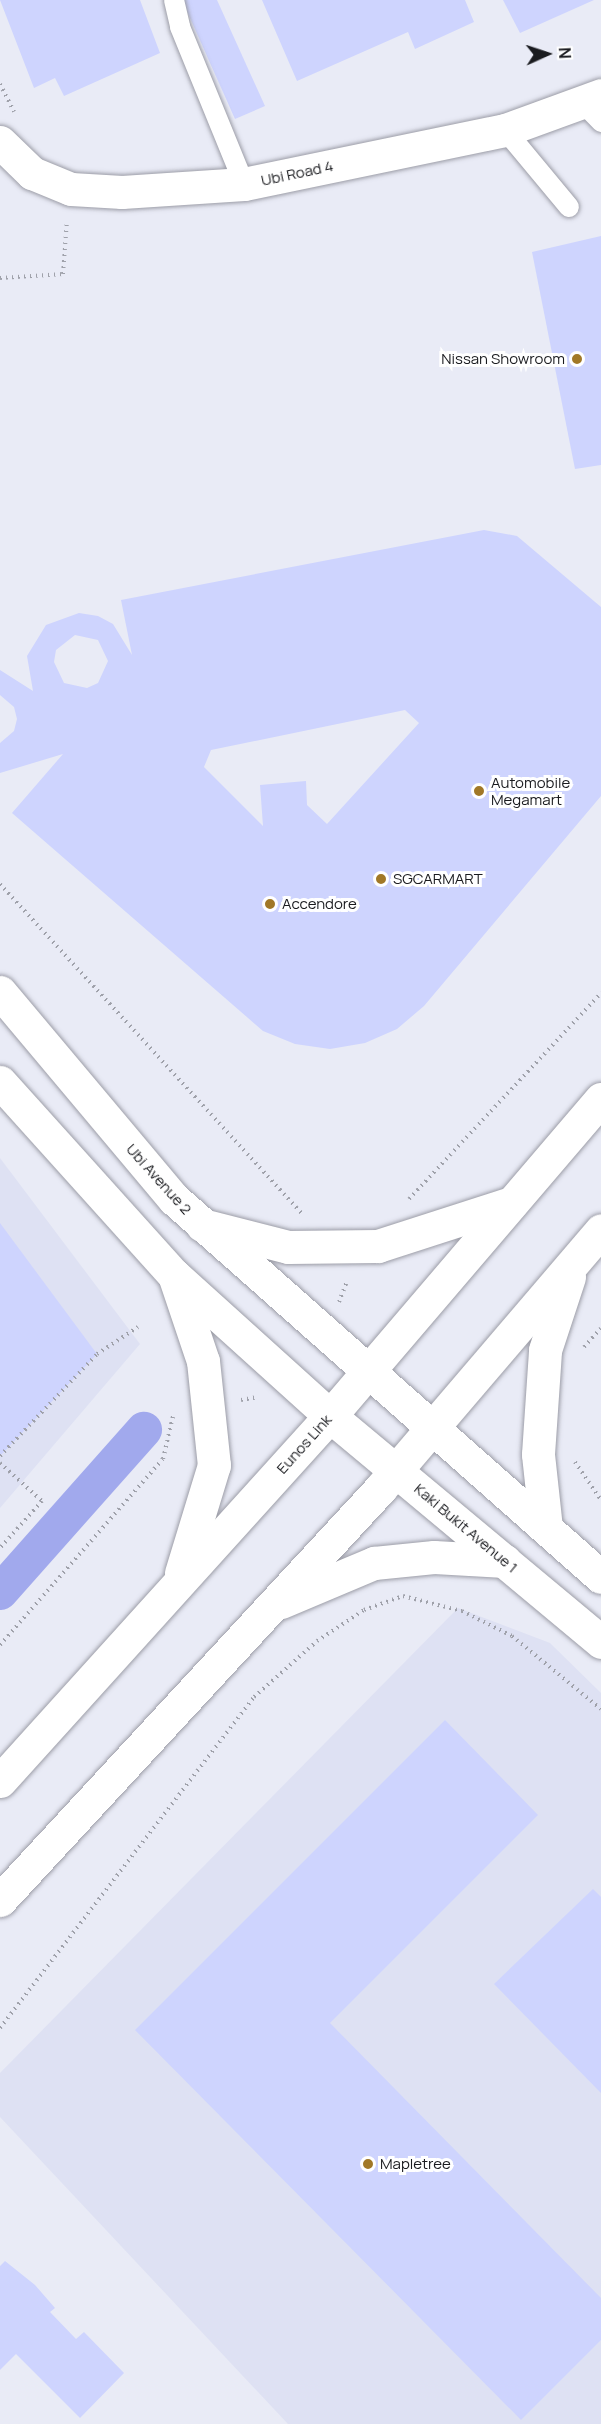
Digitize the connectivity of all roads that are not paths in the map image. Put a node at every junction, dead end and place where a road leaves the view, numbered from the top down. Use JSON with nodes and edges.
{"nodes":[{"id":1,"x":174,"y":0,"type":"edge"},
{"id":2,"x":595,"y":106,"type":"edge"},
{"id":3,"x":505,"y":130,"type":"junction"},
{"id":4,"x":0,"y":142,"type":"edge"},
{"id":5,"x":244,"y":184,"type":"junction"},
{"id":6,"x":569,"y":207,"type":"dead end"},
{"id":7,"x":0,"y":992,"type":"edge"},
{"id":8,"x":0,"y":1082,"type":"edge"},
{"id":9,"x":601,"y":1100,"type":"edge"},
{"id":10,"x":512,"y":1203,"type":"junction"},
{"id":11,"x":202,"y":1225,"type":"junction"},
{"id":12,"x":601,"y":1230,"type":"edge"},
{"id":13,"x":574,"y":1261,"type":"junction"},
{"id":14,"x":174,"y":1275,"type":"junction"},
{"id":15,"x":365,"y":1372,"type":"junction"},
{"id":16,"x":330,"y":1416,"type":"junction"},
{"id":17,"x":432,"y":1426,"type":"junction"},
{"id":18,"x":397,"y":1470,"type":"junction"},
{"id":19,"x":546,"y":1528,"type":"junction"},
{"id":20,"x":505,"y":1561,"type":"junction"},
{"id":21,"x":601,"y":1577,"type":"edge"},
{"id":22,"x":178,"y":1580,"type":"junction"},
{"id":23,"x":271,"y":1606,"type":"junction"},
{"id":24,"x":601,"y":1642,"type":"edge"},
{"id":25,"x":0,"y":1781,"type":"edge"},
{"id":26,"x":0,"y":1900,"type":"edge"}],
"edges":[{"from":1,"to":5,"type":"lane"},
{"from":2,"to":3,"type":"main road","name":"Ubi Road 4"},
{"from":3,"to":5,"type":"main road","name":"Ubi Road 4"},
{"from":3,"to":6,"type":"lane"},
{"from":4,"to":5,"type":"main road","name":"Ubi Road 4"},
{"from":7,"to":11,"type":"main road","name":"Ubi Avenue 2"},
{"from":8,"to":14,"type":"main road"},
{"from":9,"to":10,"type":"main road","name":"Eunos Link"},
{"from":10,"to":11,"type":"main road"},
{"from":10,"to":15,"type":"main road","name":"Eunos Link"},
{"from":11,"to":15,"type":"main road","name":"Ubi Avenue 2"},
{"from":12,"to":13,"type":"main road"},
{"from":13,"to":17,"type":"main road"},
{"from":13,"to":19,"type":"main road"},
{"from":14,"to":16,"type":"main road"},
{"from":14,"to":22,"type":"main road"},
{"from":15,"to":16,"type":"main road","name":"Eunos Link"},
{"from":15,"to":17,"type":"main road"},
{"from":16,"to":18,"type":"main road","name":"Kaki Bukit Avenue 1"},
{"from":16,"to":22,"type":"main road","name":"Eunos Link"},
{"from":17,"to":18,"type":"main road"},
{"from":17,"to":19,"type":"main road"},
{"from":18,"to":20,"type":"main road","name":"Kaki Bukit Avenue 1"},
{"from":18,"to":23,"type":"main road"},
{"from":19,"to":21,"type":"main road"},
{"from":20,"to":23,"type":"main road"},
{"from":20,"to":24,"type":"main road","name":"Kaki Bukit Avenue 1"},
{"from":22,"to":25,"type":"main road","name":"Eunos Link"},
{"from":23,"to":26,"type":"main road"}]}
